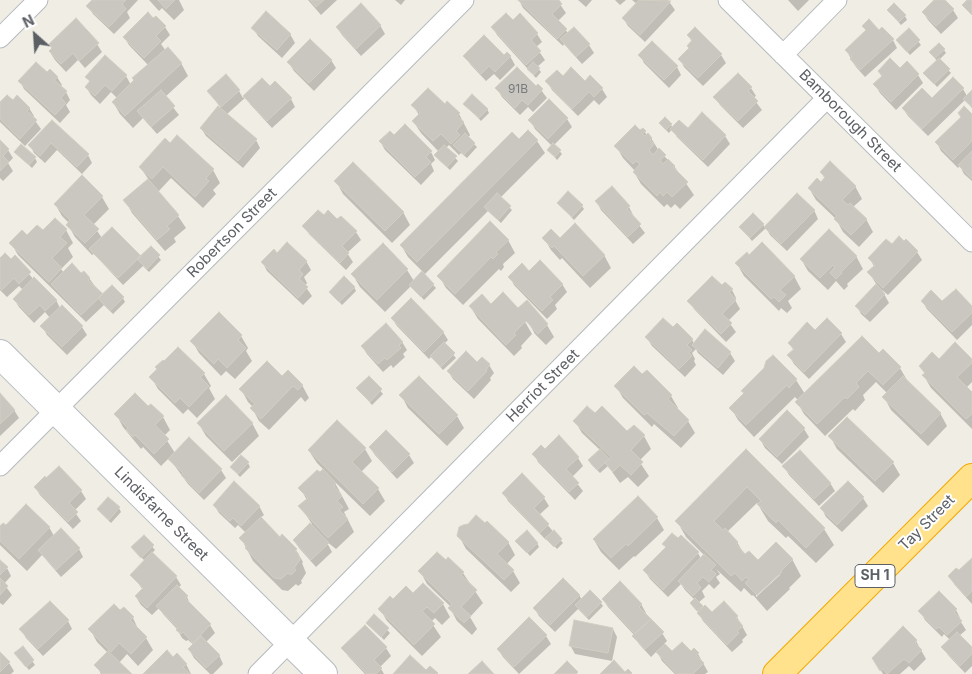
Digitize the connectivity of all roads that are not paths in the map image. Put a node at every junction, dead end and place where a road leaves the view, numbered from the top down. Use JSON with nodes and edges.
{"nodes":[{"id":1,"x":38,"y":0,"type":"edge"},
{"id":2,"x":464,"y":0,"type":"edge"},
{"id":3,"x":728,"y":0,"type":"edge"},
{"id":4,"x":836,"y":0,"type":"edge"},
{"id":5,"x":0,"y":38,"type":"edge"},
{"id":6,"x":782,"y":55,"type":"junction"},
{"id":7,"x":827,"y":98,"type":"junction"},
{"id":8,"x":972,"y":242,"type":"edge"},
{"id":9,"x":0,"y":354,"type":"edge"},
{"id":10,"x":56,"y":409,"type":"junction"},
{"id":11,"x":0,"y":466,"type":"edge"},
{"id":12,"x":972,"y":478,"type":"edge"},
{"id":13,"x":290,"y":642,"type":"junction"},
{"id":14,"x":258,"y":674,"type":"edge"},
{"id":15,"x":323,"y":674,"type":"edge"},
{"id":16,"x":776,"y":674,"type":"edge"}],
"edges":[{"from":1,"to":5,"type":"street"},
{"from":2,"to":10,"type":"street","name":"Robertson Street"},
{"from":3,"to":6,"type":"street","name":"Bamborough Street"},
{"from":4,"to":6,"type":"street"},
{"from":6,"to":7,"type":"street","name":"Bamborough Street"},
{"from":7,"to":8,"type":"street","name":"Bamborough Street"},
{"from":7,"to":13,"type":"street","name":"Herriot Street"},
{"from":9,"to":10,"type":"street","name":"Lindisfarne Street"},
{"from":10,"to":11,"type":"street","name":"Robertson Street"},
{"from":10,"to":13,"type":"street","name":"Lindisfarne Street"},
{"from":12,"to":16,"type":"highway","name":"Tay Street","number":"SH 1"},
{"from":13,"to":14,"type":"street","name":"Herriot Street"},
{"from":13,"to":15,"type":"street","name":"Lindisfarne Street"}]}
